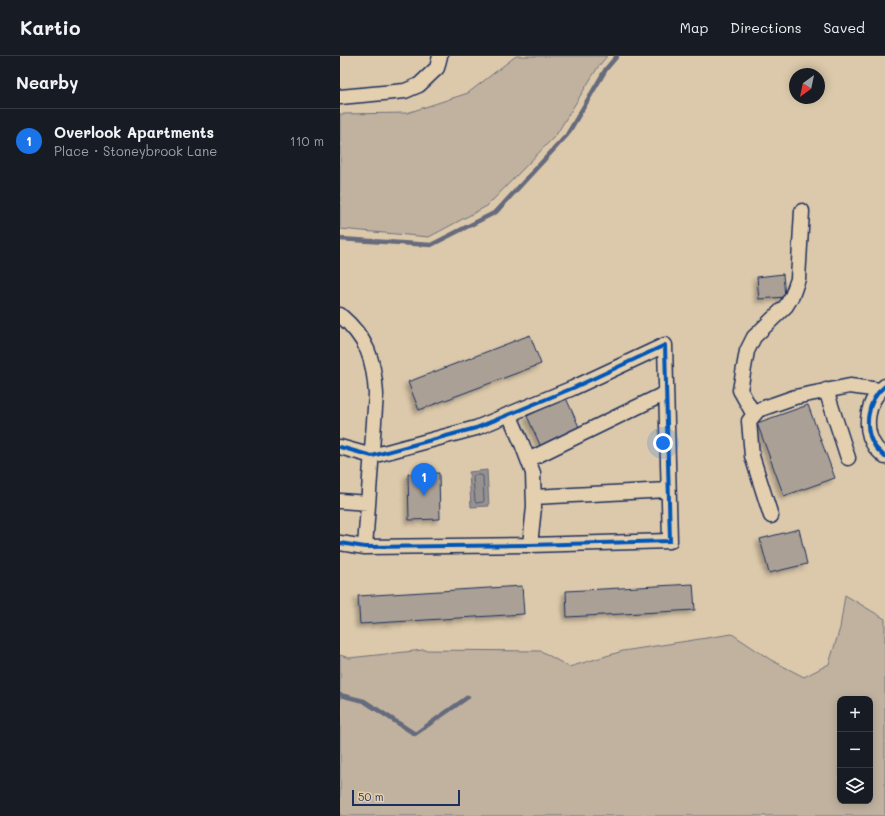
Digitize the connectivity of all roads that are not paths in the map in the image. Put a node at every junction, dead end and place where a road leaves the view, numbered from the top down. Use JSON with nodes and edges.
{"nodes":[{"id":1,"x":440,"y":56,"type":"edge"},
{"id":2,"x":340,"y":98,"type":"edge"},
{"id":3,"x":802,"y":211,"type":"dead end"},
{"id":4,"x":340,"y":315,"type":"edge"},
{"id":5,"x":882,"y":388,"type":"edge"},
{"id":6,"x":826,"y":390,"type":"junction"},
{"id":7,"x":666,"y":393,"type":"junction"},
{"id":8,"x":509,"y":414,"type":"junction"},
{"id":9,"x":754,"y":414,"type":"junction"},
{"id":10,"x":340,"y":446,"type":"edge"},
{"id":11,"x":372,"y":456,"type":"junction"},
{"id":12,"x":885,"y":457,"type":"edge"},
{"id":13,"x":848,"y":458,"type":"dead end"},
{"id":14,"x":528,"y":460,"type":"junction"},
{"id":15,"x":668,"y":490,"type":"junction"},
{"id":16,"x":534,"y":497,"type":"junction"},
{"id":17,"x":340,"y":501,"type":"edge"},
{"id":18,"x":368,"y":503,"type":"junction"},
{"id":19,"x":771,"y":516,"type":"dead end"},
{"id":20,"x":340,"y":543,"type":"edge"},
{"id":21,"x":530,"y":545,"type":"junction"},
{"id":22,"x":365,"y":547,"type":"junction"}],
"edges":[{"from":1,"to":2,"type":"street"},
{"from":3,"to":9,"type":"street"},
{"from":4,"to":11,"type":"street"},
{"from":5,"to":6,"type":"street"},
{"from":5,"to":12,"type":"street"},
{"from":6,"to":9,"type":"street"},
{"from":6,"to":13,"type":"street"},
{"from":7,"to":8,"type":"street"},
{"from":7,"to":14,"type":"street"},
{"from":7,"to":15,"type":"street"},
{"from":8,"to":11,"type":"street"},
{"from":8,"to":14,"type":"street"},
{"from":9,"to":19,"type":"street"},
{"from":10,"to":11,"type":"street"},
{"from":11,"to":18,"type":"street"},
{"from":14,"to":16,"type":"street"},
{"from":15,"to":16,"type":"street"},
{"from":15,"to":21,"type":"street"},
{"from":16,"to":21,"type":"street"},
{"from":17,"to":18,"type":"street"},
{"from":18,"to":22,"type":"street"},
{"from":20,"to":22,"type":"street"},
{"from":21,"to":22,"type":"street"}]}
